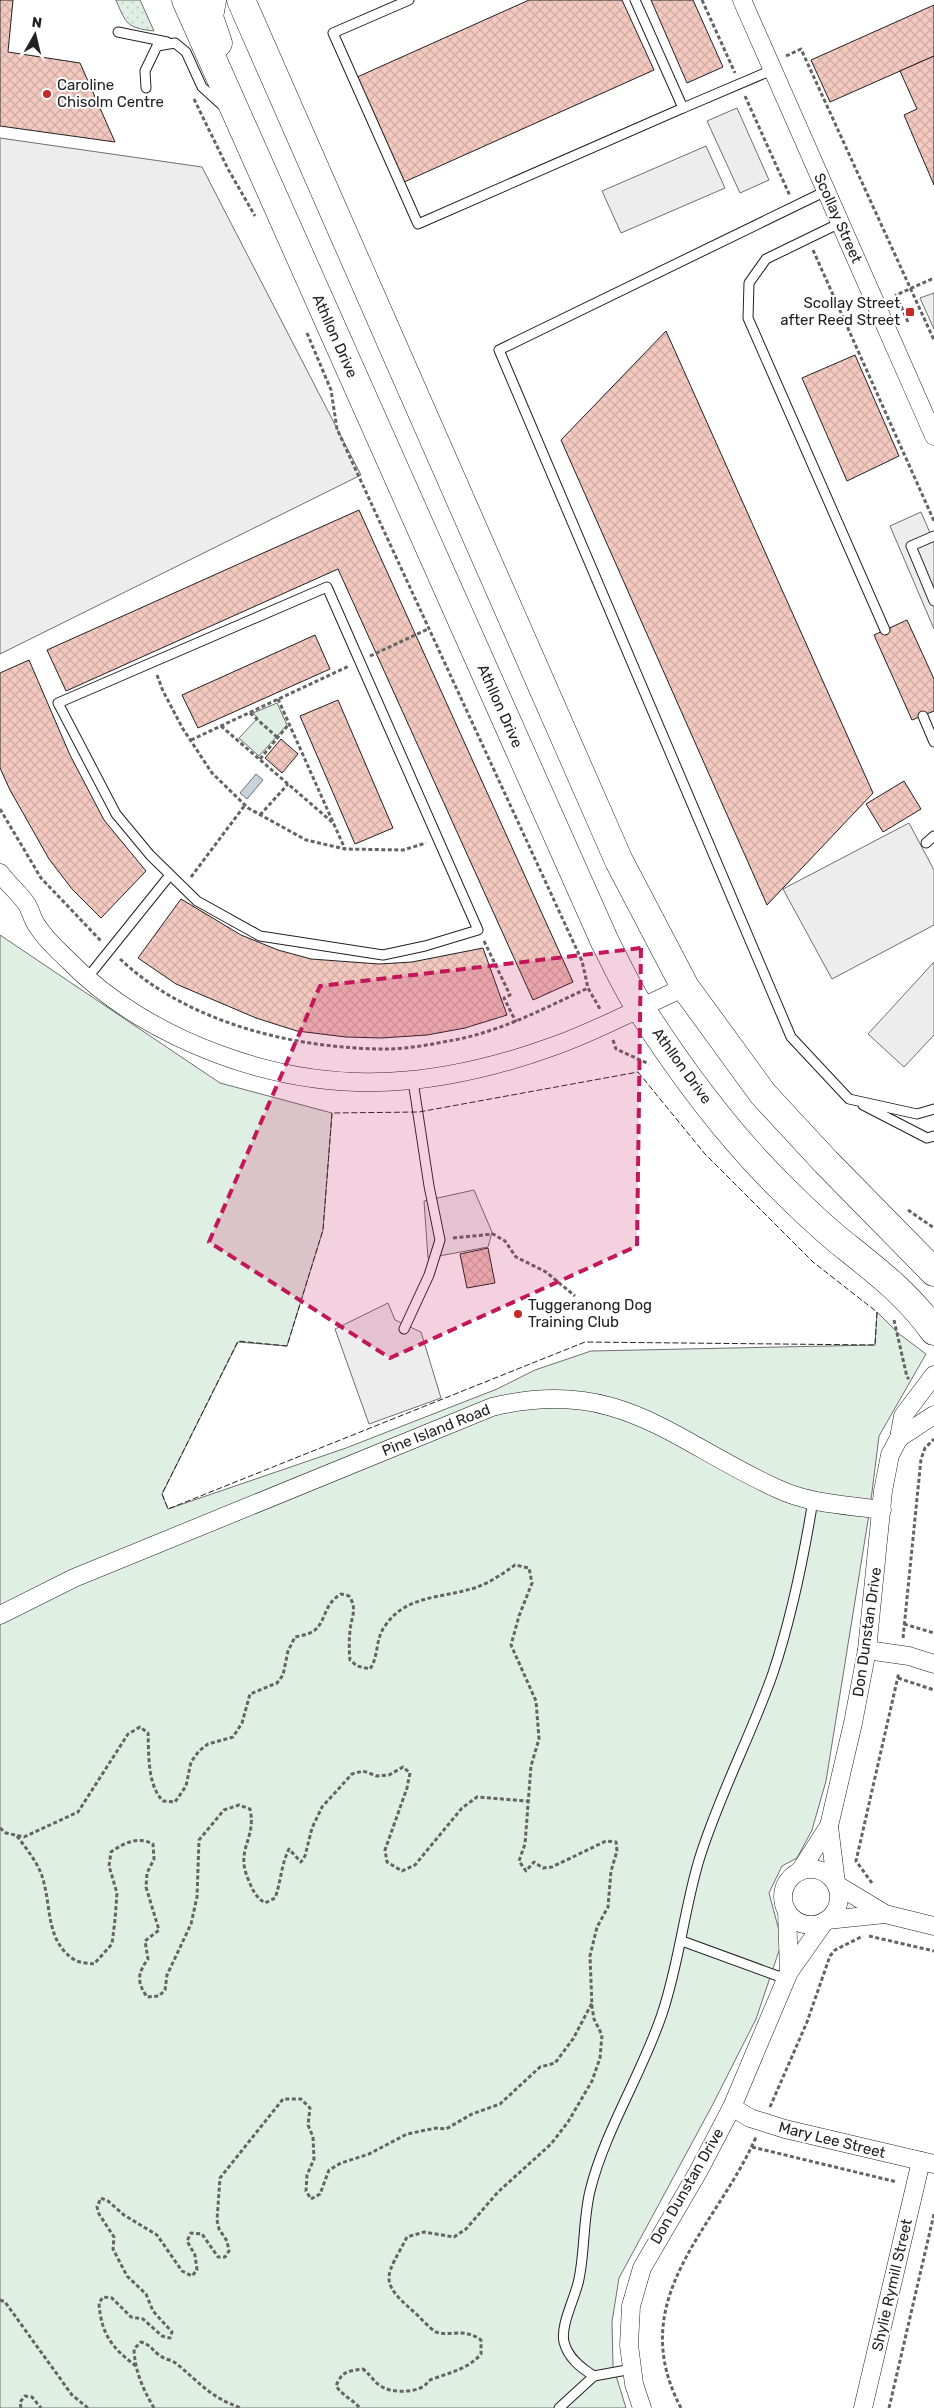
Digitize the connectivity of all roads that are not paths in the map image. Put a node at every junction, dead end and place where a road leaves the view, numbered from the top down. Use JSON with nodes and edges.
{"nodes":[{"id":1,"x":186,"y":0,"type":"edge"},
{"id":2,"x":212,"y":0,"type":"edge"},
{"id":3,"x":241,"y":0,"type":"edge"},
{"id":4,"x":409,"y":0,"type":"edge"},
{"id":5,"x":635,"y":0,"type":"edge"},
{"id":6,"x":742,"y":0,"type":"edge"},
{"id":7,"x":118,"y":32,"type":"dead end"},
{"id":8,"x":175,"y":43,"type":"junction"},
{"id":9,"x":772,"y":70,"type":"junction"},
{"id":10,"x":146,"y":88,"type":"dead end"},
{"id":11,"x":683,"y":108,"type":"junction"},
{"id":12,"x":239,"y":120,"type":"junction"},
{"id":13,"x":826,"y":191,"type":"junction"},
{"id":14,"x":840,"y":223,"type":"junction"},
{"id":15,"x":934,"y":436,"type":"edge"},
{"id":16,"x":934,"y":536,"type":"edge"},
{"id":17,"x":934,"y":601,"type":"edge"},
{"id":18,"x":885,"y":630,"type":"dead end"},
{"id":19,"x":922,"y":716,"type":"dead end"},
{"id":20,"x":934,"y":742,"type":"edge"},
{"id":21,"x":934,"y":836,"type":"edge"},
{"id":22,"x":926,"y":843,"type":"dead end"},
{"id":23,"x":0,"y":873,"type":"edge"},
{"id":24,"x":170,"y":875,"type":"junction"},
{"id":25,"x":88,"y":977,"type":"junction"},
{"id":26,"x":686,"y":987,"type":"junction"},
{"id":27,"x":640,"y":1008,"type":"junction"},
{"id":28,"x":413,"y":1081,"type":"junction"},
{"id":29,"x":851,"y":1099,"type":"junction"},
{"id":30,"x":934,"y":1109,"type":"edge"},
{"id":31,"x":934,"y":1136,"type":"edge"},
{"id":32,"x":934,"y":1272,"type":"edge"},
{"id":33,"x":404,"y":1329,"type":"dead end"},
{"id":34,"x":934,"y":1331,"type":"edge"},
{"id":35,"x":934,"y":1375,"type":"edge"},
{"id":36,"x":934,"y":1415,"type":"edge"},
{"id":37,"x":899,"y":1438,"type":"junction"},
{"id":38,"x":812,"y":1500,"type":"junction"},
{"id":39,"x":882,"y":1510,"type":"junction"},
{"id":40,"x":0,"y":1614,"type":"edge"},
{"id":41,"x":867,"y":1650,"type":"junction"},
{"id":42,"x":934,"y":1664,"type":"edge"},
{"id":43,"x":829,"y":1826,"type":"junction"},
{"id":44,"x":800,"y":1871,"type":"junction"},
{"id":45,"x":836,"y":1884,"type":"junction"},
{"id":46,"x":786,"y":1911,"type":"junction"},
{"id":47,"x":878,"y":1913,"type":"junction"},
{"id":48,"x":826,"y":1920,"type":"junction"},
{"id":49,"x":934,"y":1926,"type":"edge"},
{"id":50,"x":682,"y":1941,"type":"junction"},
{"id":51,"x":787,"y":1976,"type":"junction"},
{"id":52,"x":732,"y":2107,"type":"junction"},
{"id":53,"x":928,"y":2163,"type":"edge"},
{"id":54,"x":632,"y":2368,"type":"junction"},
{"id":55,"x":594,"y":2376,"type":"junction"},
{"id":56,"x":559,"y":2408,"type":"edge"},
{"id":57,"x":642,"y":2408,"type":"edge"},
{"id":58,"x":863,"y":2408,"type":"edge"}],
"edges":[{"from":1,"to":12,"type":"main road","name":"Athllon Drive"},
{"from":2,"to":12,"type":"main road"},
{"from":3,"to":26,"type":"main road"},
{"from":4,"to":11,"type":"lane"},
{"from":5,"to":11,"type":"lane"},
{"from":6,"to":9,"type":"street","name":"Scollay Street"},
{"from":7,"to":8,"type":"lane"},
{"from":8,"to":10,"type":"lane"},
{"from":8,"to":12,"type":"lane"},
{"from":9,"to":11,"type":"lane"},
{"from":9,"to":13,"type":"street","name":"Scollay Street"},
{"from":12,"to":27,"type":"main road","name":"Athllon Drive"},
{"from":13,"to":14,"type":"street","name":"Scollay Street"},
{"from":13,"to":29,"type":"lane"},
{"from":14,"to":15,"type":"street","name":"Scollay Street"},
{"from":14,"to":18,"type":"lane"},
{"from":16,"to":17,"type":"lane"},
{"from":19,"to":20,"type":"lane"},
{"from":21,"to":22,"type":"lane"},
{"from":23,"to":25,"type":"street"},
{"from":24,"to":24,"type":"lane"},
{"from":24,"to":25,"type":"lane"},
{"from":25,"to":28,"type":"street"},
{"from":26,"to":27,"type":"street"},
{"from":26,"to":32,"type":"main road"},
{"from":27,"to":28,"type":"street"},
{"from":27,"to":34,"type":"main road","name":"Athllon Drive"},
{"from":28,"to":33,"type":"lane"},
{"from":29,"to":30,"type":"lane"},
{"from":29,"to":31,"type":"lane"},
{"from":35,"to":37,"type":"street","name":"Don Dunstan Drive"},
{"from":36,"to":37,"type":"street"},
{"from":37,"to":39,"type":"street","name":"Don Dunstan Drive"},
{"from":38,"to":39,"type":"street","name":"Pine Island Road"},
{"from":38,"to":40,"type":"street","name":"Pine Island Road"},
{"from":38,"to":50,"type":"lane"},
{"from":39,"to":41,"type":"street","name":"Don Dunstan Drive"},
{"from":41,"to":42,"type":"street"},
{"from":41,"to":43,"type":"street","name":"Don Dunstan Drive"},
{"from":43,"to":44,"type":"street","name":"Don Dunstan Drive"},
{"from":43,"to":45,"type":"street","name":"Don Dunstan Drive"},
{"from":44,"to":45,"type":"street"},
{"from":44,"to":46,"type":"street"},
{"from":45,"to":47,"type":"street"},
{"from":45,"to":48,"type":"street"},
{"from":46,"to":48,"type":"street"},
{"from":46,"to":51,"type":"street","name":"Don Dunstan Drive"},
{"from":47,"to":48,"type":"street"},
{"from":47,"to":49,"type":"street"},
{"from":48,"to":51,"type":"street","name":"Don Dunstan Drive"},
{"from":50,"to":51,"type":"lane"},
{"from":50,"to":55,"type":"lane"},
{"from":51,"to":52,"type":"street","name":"Don Dunstan Drive"},
{"from":52,"to":53,"type":"street","name":"Mary Lee Street"},
{"from":52,"to":54,"type":"street","name":"Don Dunstan Drive"},
{"from":53,"to":58,"type":"street","name":"Shylie Rymill Street"},
{"from":54,"to":55,"type":"lane"},
{"from":54,"to":57,"type":"street","name":"Don Dunstan Drive"},
{"from":55,"to":56,"type":"lane"}]}
